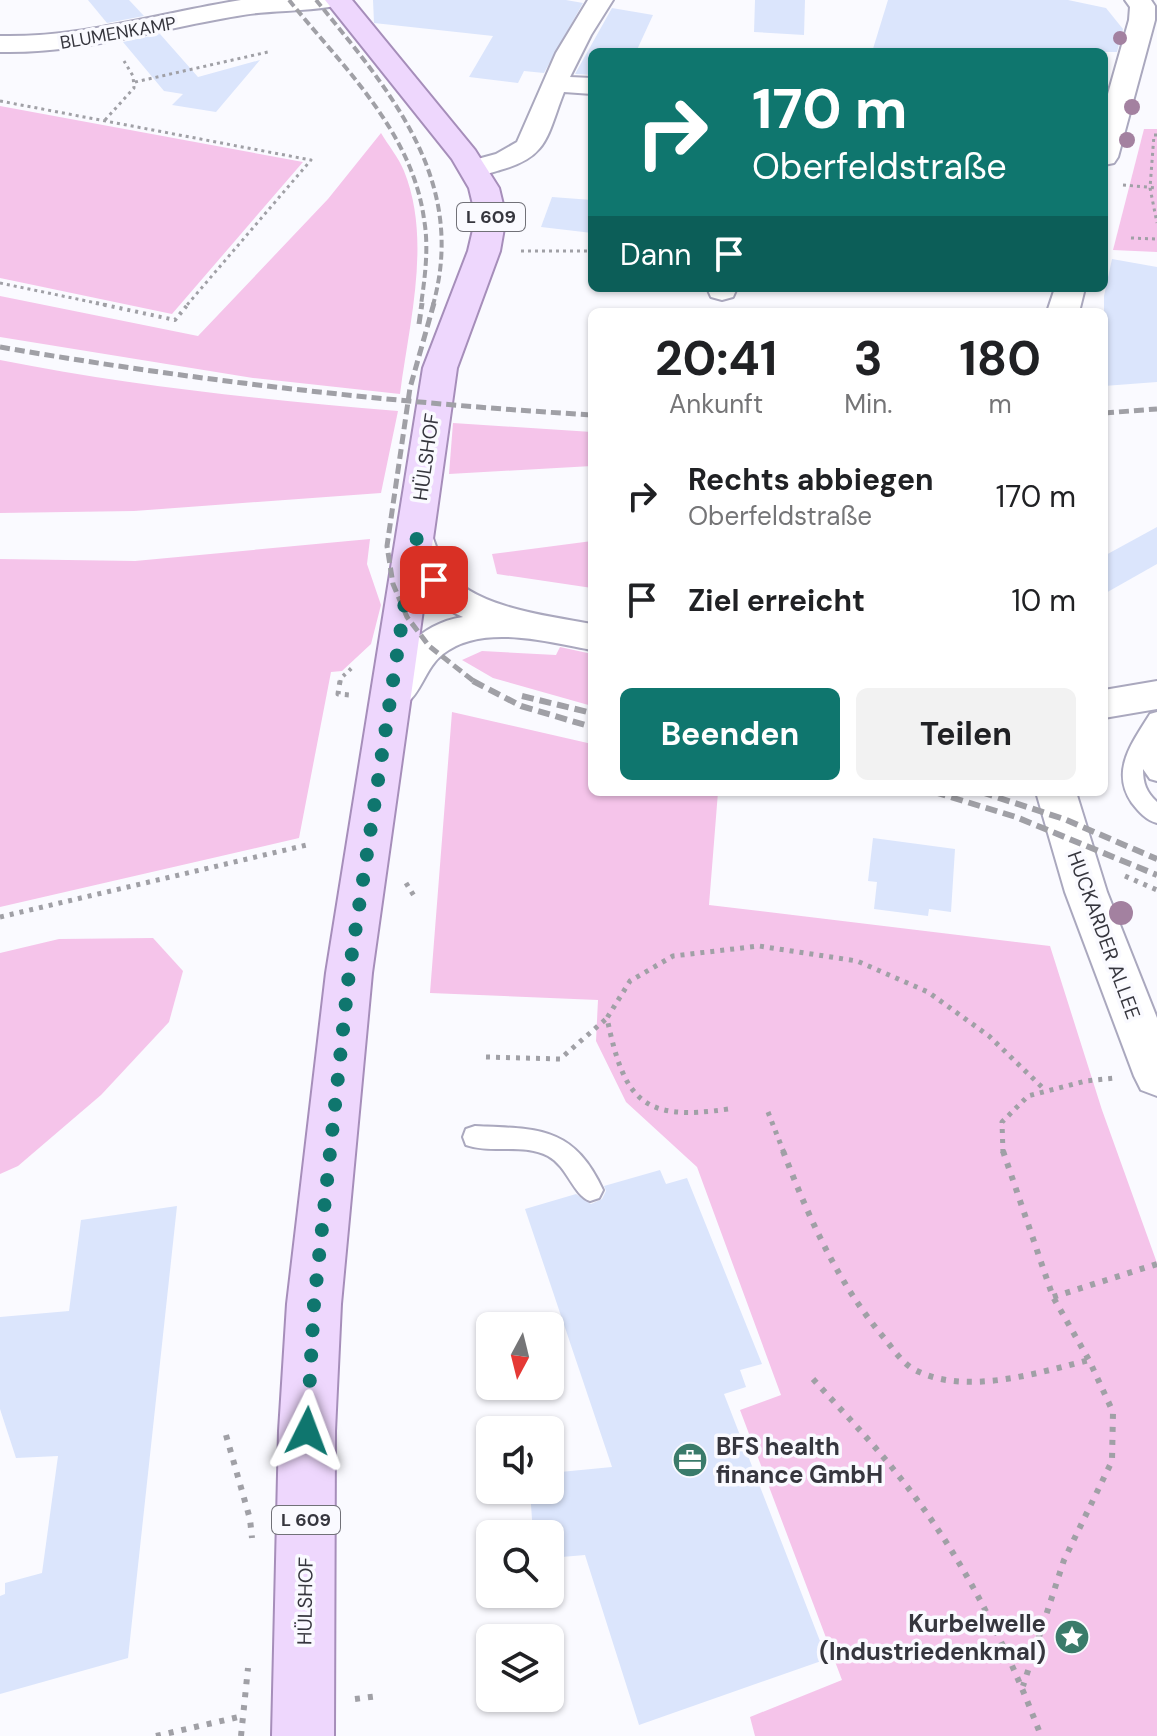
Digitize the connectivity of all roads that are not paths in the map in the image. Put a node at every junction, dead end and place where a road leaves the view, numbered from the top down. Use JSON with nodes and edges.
{"nodes":[{"id":1,"x":329,"y":0,"type":"edge"},
{"id":2,"x":338,"y":0,"type":"edge"},
{"id":3,"x":601,"y":0,"type":"edge"},
{"id":4,"x":254,"y":3,"type":"edge"},
{"id":5,"x":1145,"y":14,"type":"edge"},
{"id":6,"x":0,"y":44,"type":"edge"},
{"id":7,"x":554,"y":84,"type":"junction"},
{"id":8,"x":588,"y":86,"type":"edge"},
{"id":9,"x":1108,"y":126,"type":"edge"},
{"id":10,"x":473,"y":169,"type":"junction"},
{"id":11,"x":415,"y":535,"type":"junction"},
{"id":12,"x":519,"y":623,"type":"junction"},
{"id":13,"x":588,"y":636,"type":"edge"},
{"id":14,"x":392,"y":696,"type":"junction"},
{"id":15,"x":1108,"y":704,"type":"edge"},
{"id":16,"x":1155,"y":705,"type":"edge"},
{"id":17,"x":1145,"y":740,"type":"junction"},
{"id":18,"x":1157,"y":773,"type":"edge"},
{"id":19,"x":1057,"y":796,"type":"edge"},
{"id":20,"x":1157,"y":815,"type":"edge"},
{"id":21,"x":1157,"y":1075,"type":"edge"},
{"id":22,"x":475,"y":1137,"type":"dead end"},
{"id":23,"x":590,"y":1190,"type":"dead end"},
{"id":24,"x":303,"y":1736,"type":"edge"}],
"edges":[{"from":1,"to":4,"type":"street","name":"BLUMENKAMP"},
{"from":2,"to":10,"type":"main road","name":"HÜLSHOF","number":"L 609"},
{"from":3,"to":7,"type":"street"},
{"from":4,"to":6,"type":"street","name":"BLUMENKAMP"},
{"from":5,"to":9,"type":"street"},
{"from":7,"to":8,"type":"street"},
{"from":7,"to":10,"type":"street"},
{"from":10,"to":11,"type":"main road","name":"HÜLSHOF","number":"L 609"},
{"from":11,"to":12,"type":"street"},
{"from":11,"to":14,"type":"main road","name":"HÜLSHOF","number":"L 609"},
{"from":12,"to":13,"type":"street"},
{"from":12,"to":14,"type":"street"},
{"from":14,"to":24,"type":"main road","name":"HÜLSHOF","number":"L 609"},
{"from":15,"to":16,"type":"street"},
{"from":16,"to":17,"type":"lane"},
{"from":17,"to":18,"type":"lane"},
{"from":17,"to":20,"type":"lane"},
{"from":19,"to":21,"type":"street","name":"HUCKARDER ALLEE"},
{"from":22,"to":23,"type":"lane"}]}
